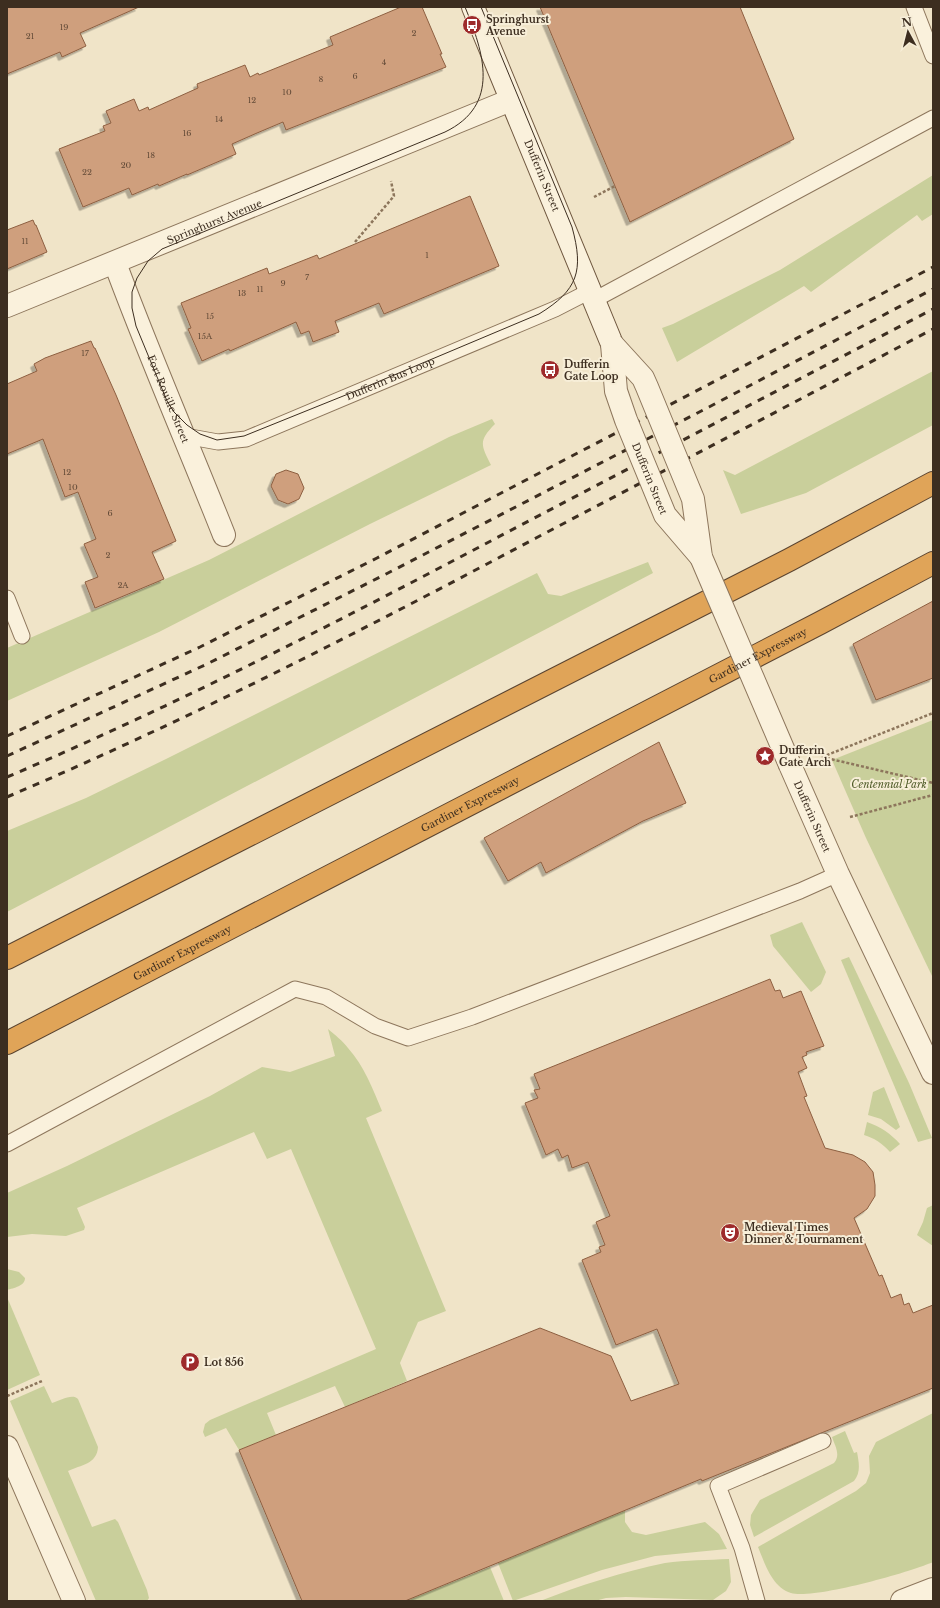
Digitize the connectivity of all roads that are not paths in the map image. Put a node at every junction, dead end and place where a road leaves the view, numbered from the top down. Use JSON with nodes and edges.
{"nodes":[{"id":1,"x":473,"y":7,"type":"edge"},
{"id":2,"x":914,"y":7,"type":"edge"},
{"id":3,"x":933,"y":56,"type":"edge"},
{"id":4,"x":511,"y":100,"type":"junction"},
{"id":5,"x":933,"y":118,"type":"edge"},
{"id":6,"x":116,"y":263,"type":"junction"},
{"id":7,"x":592,"y":295,"type":"junction"},
{"id":8,"x":7,"y":306,"type":"edge"},
{"id":9,"x":612,"y":344,"type":"junction"},
{"id":10,"x":185,"y":436,"type":"junction"},
{"id":11,"x":933,"y":483,"type":"edge"},
{"id":12,"x":224,"y":535,"type":"dead end"},
{"id":13,"x":701,"y":557,"type":"junction"},
{"id":14,"x":933,"y":563,"type":"edge"},
{"id":15,"x":7,"y":598,"type":"edge"},
{"id":16,"x":22,"y":636,"type":"dead end"},
{"id":17,"x":838,"y":874,"type":"junction"},
{"id":18,"x":7,"y":958,"type":"edge"},
{"id":19,"x":7,"y":1043,"type":"edge"},
{"id":20,"x":933,"y":1073,"type":"edge"},
{"id":21,"x":7,"y":1144,"type":"edge"},
{"id":22,"x":823,"y":1441,"type":"dead end"},
{"id":23,"x":7,"y":1447,"type":"edge"},
{"id":24,"x":933,"y":1589,"type":"edge"},
{"id":25,"x":74,"y":1601,"type":"edge"},
{"id":26,"x":757,"y":1601,"type":"edge"},
{"id":27,"x":902,"y":1601,"type":"edge"}],
"edges":[{"from":1,"to":4,"type":"street","name":"Dufferin Street"},
{"from":2,"to":3,"type":"lane"},
{"from":4,"to":6,"type":"street","name":"Springhurst Avenue"},
{"from":4,"to":7,"type":"street","name":"Dufferin Street"},
{"from":5,"to":7,"type":"lane","name":"Dufferin Bus Loop"},
{"from":6,"to":8,"type":"street","name":"Springhurst Avenue"},
{"from":6,"to":10,"type":"street","name":"Fort Rouille Street"},
{"from":7,"to":9,"type":"street","name":"Dufferin Street"},
{"from":7,"to":10,"type":"lane","name":"Dufferin Bus Loop"},
{"from":9,"to":13,"type":"street","name":"Dufferin Street","bridge":true},
{"from":9,"to":13,"type":"street","name":"Dufferin Street","bridge":true},
{"from":10,"to":12,"type":"street","name":"Fort Rouille Street"},
{"from":11,"to":18,"type":"highway"},
{"from":13,"to":17,"type":"street","name":"Dufferin Street","bridge":true},
{"from":14,"to":19,"type":"highway","name":"Gardiner Expressway"},
{"from":15,"to":16,"type":"lane"},
{"from":17,"to":20,"type":"street","name":"Dufferin Street"},
{"from":17,"to":21,"type":"lane"},
{"from":22,"to":26,"type":"lane"},
{"from":23,"to":25,"type":"street"},
{"from":24,"to":27,"type":"street"}]}
